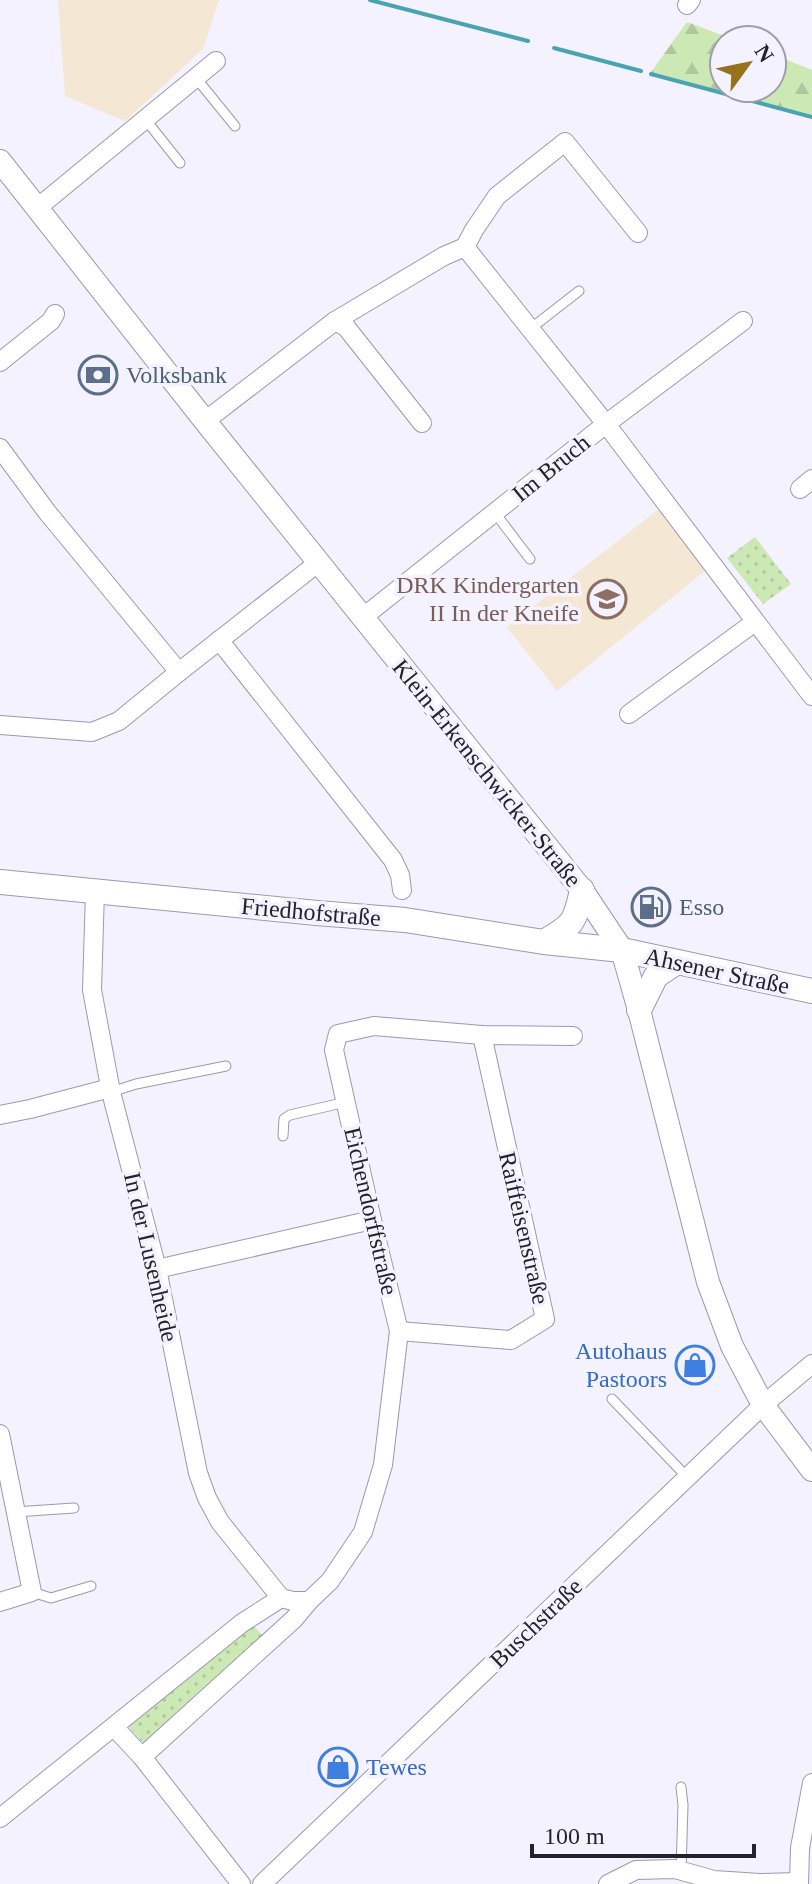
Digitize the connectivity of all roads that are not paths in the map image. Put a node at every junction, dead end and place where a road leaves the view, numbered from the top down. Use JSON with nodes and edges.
{"nodes":[{"id":1,"x":216,"y":61,"type":"dead end"},
{"id":2,"x":196,"y":78,"type":"junction"},
{"id":3,"x":145,"y":119,"type":"junction"},
{"id":4,"x":235,"y":126,"type":"dead end"},
{"id":5,"x":0,"y":161,"type":"edge"},
{"id":6,"x":180,"y":163,"type":"dead end"},
{"id":7,"x":36,"y":209,"type":"junction"},
{"id":8,"x":638,"y":233,"type":"dead end"},
{"id":9,"x":465,"y":247,"type":"junction"},
{"id":10,"x":579,"y":291,"type":"dead end"},
{"id":11,"x":55,"y":314,"type":"dead end"},
{"id":12,"x":335,"y":321,"type":"junction"},
{"id":13,"x":743,"y":321,"type":"dead end"},
{"id":14,"x":530,"y":329,"type":"junction"},
{"id":15,"x":0,"y":362,"type":"edge"},
{"id":16,"x":205,"y":421,"type":"junction"},
{"id":17,"x":422,"y":423,"type":"dead end"},
{"id":18,"x":606,"y":424,"type":"junction"},
{"id":19,"x":0,"y":448,"type":"edge"},
{"id":20,"x":495,"y":513,"type":"junction"},
{"id":21,"x":530,"y":559,"type":"dead end"},
{"id":22,"x":319,"y":562,"type":"junction"},
{"id":23,"x":362,"y":618,"type":"junction"},
{"id":24,"x":755,"y":622,"type":"junction"},
{"id":25,"x":219,"y":640,"type":"junction"},
{"id":26,"x":179,"y":672,"type":"junction"},
{"id":27,"x":812,"y":696,"type":"edge"},
{"id":28,"x":629,"y":714,"type":"dead end"},
{"id":29,"x":0,"y":725,"type":"edge"},
{"id":30,"x":0,"y":882,"type":"edge"},
{"id":31,"x":402,"y":890,"type":"dead end"},
{"id":32,"x":582,"y":890,"type":"junction"},
{"id":33,"x":95,"y":891,"type":"junction"},
{"id":34,"x":544,"y":942,"type":"junction"},
{"id":35,"x":622,"y":950,"type":"junction"},
{"id":36,"x":677,"y":962,"type":"junction"},
{"id":37,"x":812,"y":991,"type":"edge"},
{"id":38,"x":639,"y":1010,"type":"junction"},
{"id":39,"x":482,"y":1035,"type":"junction"},
{"id":40,"x":573,"y":1036,"type":"dead end"},
{"id":41,"x":226,"y":1066,"type":"dead end"},
{"id":42,"x":110,"y":1090,"type":"junction"},
{"id":43,"x":346,"y":1102,"type":"junction"},
{"id":44,"x":0,"y":1115,"type":"edge"},
{"id":45,"x":283,"y":1136,"type":"dead end"},
{"id":46,"x":372,"y":1220,"type":"junction"},
{"id":47,"x":157,"y":1269,"type":"junction"},
{"id":48,"x":399,"y":1331,"type":"junction"},
{"id":49,"x":812,"y":1364,"type":"edge"},
{"id":50,"x":612,"y":1399,"type":"dead end"},
{"id":51,"x":763,"y":1405,"type":"junction"},
{"id":52,"x":0,"y":1434,"type":"edge"},
{"id":53,"x":812,"y":1470,"type":"edge"},
{"id":54,"x":688,"y":1478,"type":"junction"},
{"id":55,"x":74,"y":1508,"type":"dead end"},
{"id":56,"x":15,"y":1512,"type":"junction"},
{"id":57,"x":91,"y":1586,"type":"dead end"},
{"id":58,"x":32,"y":1592,"type":"junction"},
{"id":59,"x":281,"y":1598,"type":"junction"},
{"id":60,"x":309,"y":1601,"type":"junction"},
{"id":61,"x":0,"y":1602,"type":"edge"},
{"id":62,"x":114,"y":1727,"type":"junction"},
{"id":63,"x":142,"y":1757,"type":"junction"},
{"id":64,"x":812,"y":1783,"type":"edge"},
{"id":65,"x":681,"y":1787,"type":"dead end"},
{"id":66,"x":0,"y":1818,"type":"edge"},
{"id":67,"x":681,"y":1871,"type":"junction"},
{"id":68,"x":799,"y":1883,"type":"edge"},
{"id":69,"x":241,"y":1884,"type":"edge"},
{"id":70,"x":262,"y":1884,"type":"edge"},
{"id":71,"x":608,"y":1884,"type":"edge"}],
"edges":[{"from":1,"to":2,"type":"street"},
{"from":2,"to":3,"type":"street"},
{"from":2,"to":4,"type":"lane"},
{"from":3,"to":6,"type":"lane"},
{"from":3,"to":7,"type":"street"},
{"from":5,"to":7,"type":"street","name":"Klein-Erkenschwicker-Straße"},
{"from":7,"to":16,"type":"street","name":"Klein-Erkenschwicker-Straße"},
{"from":8,"to":9,"type":"street"},
{"from":9,"to":12,"type":"street"},
{"from":9,"to":14,"type":"street"},
{"from":10,"to":14,"type":"lane"},
{"from":11,"to":15,"type":"street"},
{"from":12,"to":16,"type":"street"},
{"from":12,"to":17,"type":"street"},
{"from":13,"to":18,"type":"street","name":"Im Bruch"},
{"from":14,"to":18,"type":"street"},
{"from":16,"to":22,"type":"street","name":"Klein-Erkenschwicker-Straße"},
{"from":18,"to":20,"type":"street","name":"Im Bruch"},
{"from":18,"to":24,"type":"street"},
{"from":19,"to":26,"type":"street"},
{"from":20,"to":21,"type":"lane"},
{"from":20,"to":23,"type":"street","name":"Im Bruch"},
{"from":22,"to":23,"type":"street","name":"Klein-Erkenschwicker-Straße"},
{"from":22,"to":25,"type":"street"},
{"from":23,"to":32,"type":"street","name":"Klein-Erkenschwicker-Straße"},
{"from":24,"to":27,"type":"street"},
{"from":24,"to":28,"type":"street"},
{"from":25,"to":26,"type":"street"},
{"from":25,"to":31,"type":"street"},
{"from":26,"to":29,"type":"street"},
{"from":30,"to":33,"type":"main road","name":"Friedhofstraße"},
{"from":32,"to":34,"type":"main road"},
{"from":32,"to":35,"type":"street","name":"Klein-Erkenschwicker-Straße"},
{"from":33,"to":34,"type":"main road","name":"Friedhofstraße"},
{"from":33,"to":42,"type":"street","name":"In der Lusenheide"},
{"from":34,"to":35,"type":"main road","name":"Friedhofstraße"},
{"from":35,"to":36,"type":"main road","name":"Ahsener Straße"},
{"from":35,"to":38,"type":"street","name":"Klein-Erkenschwicker-Straße"},
{"from":36,"to":37,"type":"main road","name":"Ahsener Straße"},
{"from":36,"to":38,"type":"main road"},
{"from":38,"to":51,"type":"street","name":"Klein-Erkenschwicker-Straße"},
{"from":39,"to":40,"type":"street","name":"Eichendorffstraße"},
{"from":39,"to":43,"type":"street","name":"Eichendorffstraße"},
{"from":39,"to":48,"type":"street","name":"Raiffeisenstraße"},
{"from":41,"to":42,"type":"lane"},
{"from":42,"to":44,"type":"street"},
{"from":42,"to":47,"type":"street","name":"In der Lusenheide"},
{"from":43,"to":45,"type":"lane"},
{"from":43,"to":46,"type":"street","name":"Eichendorffstraße"},
{"from":46,"to":47,"type":"street"},
{"from":46,"to":48,"type":"street","name":"Eichendorffstraße"},
{"from":47,"to":59,"type":"street","name":"In der Lusenheide"},
{"from":48,"to":60,"type":"street","name":"Eichendorffstraße"},
{"from":49,"to":51,"type":"street","name":"Buschstraße"},
{"from":50,"to":54,"type":"lane"},
{"from":51,"to":53,"type":"street","name":"Klein-Erkenschwicker-Straße"},
{"from":51,"to":54,"type":"street","name":"Buschstraße"},
{"from":52,"to":56,"type":"street"},
{"from":54,"to":70,"type":"street","name":"Buschstraße"},
{"from":55,"to":56,"type":"lane"},
{"from":56,"to":58,"type":"street"},
{"from":57,"to":58,"type":"lane"},
{"from":58,"to":61,"type":"street"},
{"from":59,"to":60,"type":"street"},
{"from":59,"to":62,"type":"street"},
{"from":60,"to":63,"type":"street","name":"Eichendorffstraße"},
{"from":62,"to":63,"type":"street"},
{"from":62,"to":66,"type":"street"},
{"from":63,"to":69,"type":"street"},
{"from":64,"to":68,"type":"street"},
{"from":65,"to":67,"type":"lane"},
{"from":67,"to":68,"type":"street"},
{"from":67,"to":71,"type":"street"}]}
